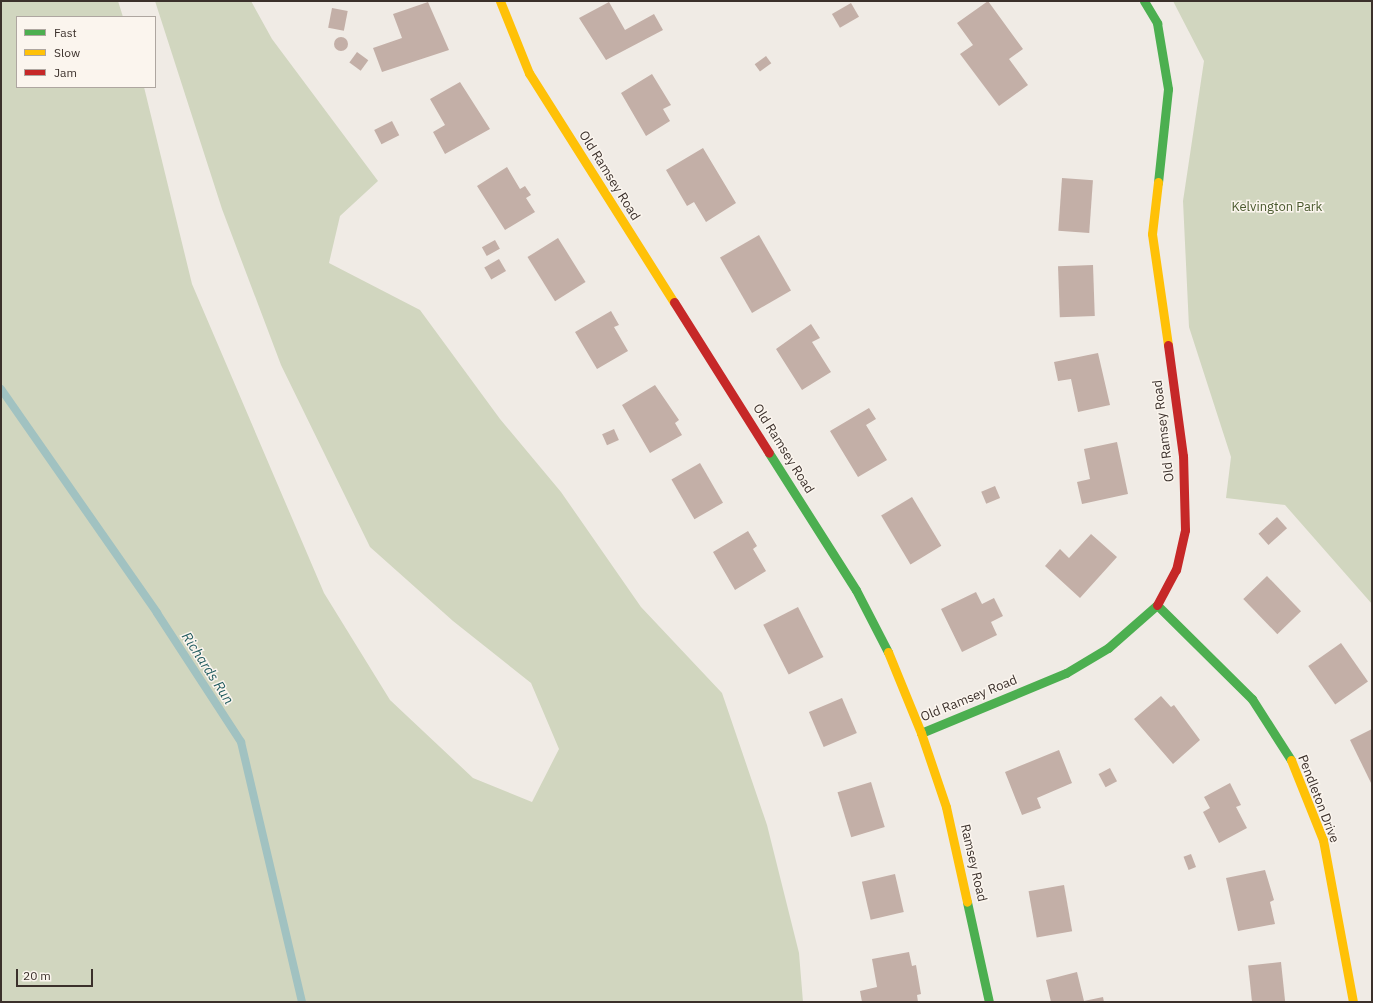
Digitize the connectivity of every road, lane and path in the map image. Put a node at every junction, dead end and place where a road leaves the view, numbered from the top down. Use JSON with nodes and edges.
{"nodes":[{"id":1,"x":500,"y":1,"type":"edge"},
{"id":2,"x":1144,"y":1,"type":"edge"},
{"id":3,"x":1157,"y":605,"type":"junction"},
{"id":4,"x":921,"y":733,"type":"junction"},
{"id":5,"x":989,"y":1002,"type":"edge"},
{"id":6,"x":1353,"y":1002,"type":"edge"}],
"edges":[{"from":1,"to":4,"type":"street","name":"Old Ramsey Road"},
{"from":2,"to":3,"type":"street","name":"Old Ramsey Road"},
{"from":3,"to":4,"type":"street","name":"Old Ramsey Road"},
{"from":3,"to":6,"type":"street","name":"Pendleton Drive"},
{"from":4,"to":5,"type":"street","name":"Ramsey Road"}]}
